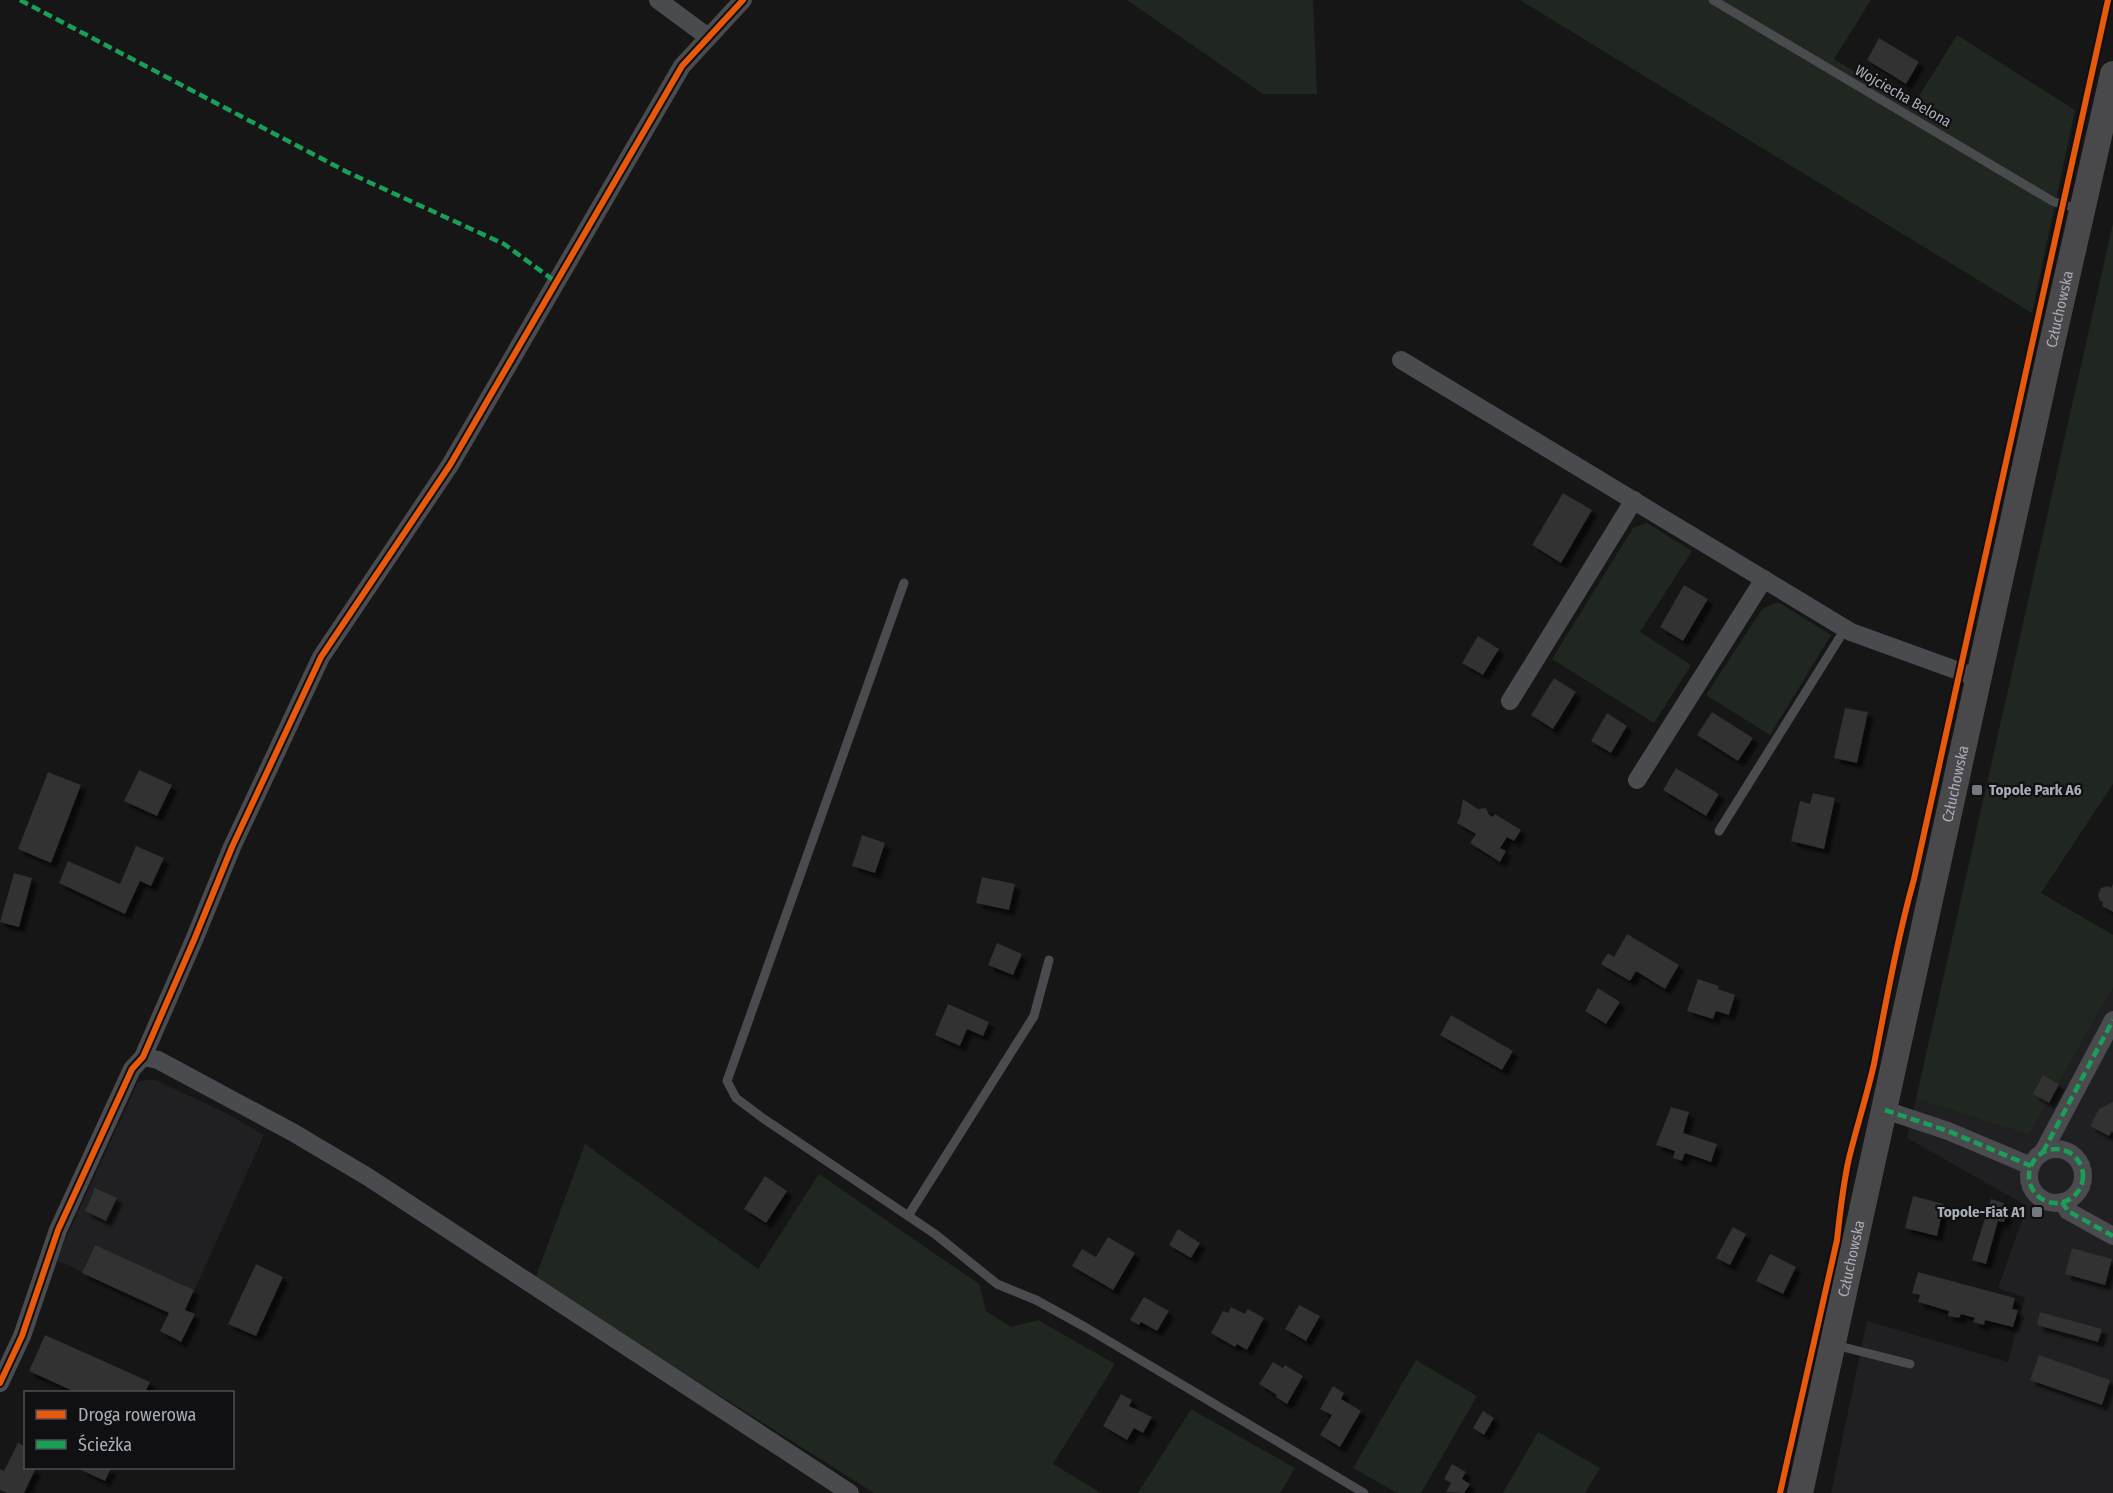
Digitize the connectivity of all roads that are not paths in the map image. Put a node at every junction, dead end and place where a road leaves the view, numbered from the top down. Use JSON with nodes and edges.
{"nodes":[{"id":1,"x":658,"y":0,"type":"edge"},
{"id":2,"x":743,"y":0,"type":"edge"},
{"id":3,"x":1713,"y":0,"type":"edge"},
{"id":4,"x":708,"y":37,"type":"junction"},
{"id":5,"x":2113,"y":74,"type":"edge"},
{"id":6,"x":2082,"y":209,"type":"junction"},
{"id":7,"x":1401,"y":360,"type":"dead end"},
{"id":8,"x":1634,"y":500,"type":"junction"},
{"id":9,"x":1764,"y":579,"type":"junction"},
{"id":10,"x":904,"y":582,"type":"dead end"},
{"id":11,"x":1845,"y":629,"type":"junction"},
{"id":12,"x":1978,"y":678,"type":"junction"},
{"id":13,"x":1510,"y":701,"type":"dead end"},
{"id":14,"x":1637,"y":780,"type":"dead end"},
{"id":15,"x":1719,"y":831,"type":"dead end"},
{"id":16,"x":1049,"y":960,"type":"dead end"},
{"id":17,"x":2113,"y":1020,"type":"edge"},
{"id":18,"x":143,"y":1057,"type":"junction"},
{"id":19,"x":1886,"y":1110,"type":"junction"},
{"id":20,"x":2037,"y":1159,"type":"junction"},
{"id":21,"x":2062,"y":1202,"type":"junction"},
{"id":22,"x":909,"y":1216,"type":"junction"},
{"id":23,"x":2113,"y":1236,"type":"edge"},
{"id":24,"x":1833,"y":1345,"type":"junction"},
{"id":25,"x":1910,"y":1364,"type":"dead end"},
{"id":26,"x":0,"y":1383,"type":"edge"},
{"id":27,"x":850,"y":1493,"type":"edge"},
{"id":28,"x":1364,"y":1493,"type":"edge"},
{"id":29,"x":1800,"y":1493,"type":"edge"}],
"edges":[{"from":1,"to":4,"type":"street"},
{"from":2,"to":4,"type":"street"},
{"from":3,"to":6,"type":"lane","name":"Wojciecha Belona"},
{"from":4,"to":18,"type":"street"},
{"from":5,"to":6,"type":"main road","name":"Człuchowska"},
{"from":6,"to":12,"type":"main road","name":"Człuchowska"},
{"from":7,"to":8,"type":"street"},
{"from":8,"to":9,"type":"street"},
{"from":8,"to":13,"type":"street"},
{"from":9,"to":11,"type":"street"},
{"from":9,"to":14,"type":"street"},
{"from":10,"to":22,"type":"lane"},
{"from":11,"to":12,"type":"street"},
{"from":11,"to":15,"type":"lane"},
{"from":12,"to":19,"type":"main road","name":"Człuchowska"},
{"from":16,"to":22,"type":"lane"},
{"from":17,"to":20,"type":"street"},
{"from":18,"to":26,"type":"street"},
{"from":18,"to":27,"type":"street"},
{"from":19,"to":20,"type":"street"},
{"from":19,"to":24,"type":"main road","name":"Człuchowska"},
{"from":20,"to":21,"type":"street"},
{"from":20,"to":21,"type":"street"},
{"from":21,"to":23,"type":"street"},
{"from":22,"to":28,"type":"lane"},
{"from":24,"to":25,"type":"lane"},
{"from":24,"to":29,"type":"main road","name":"Człuchowska"}]}
